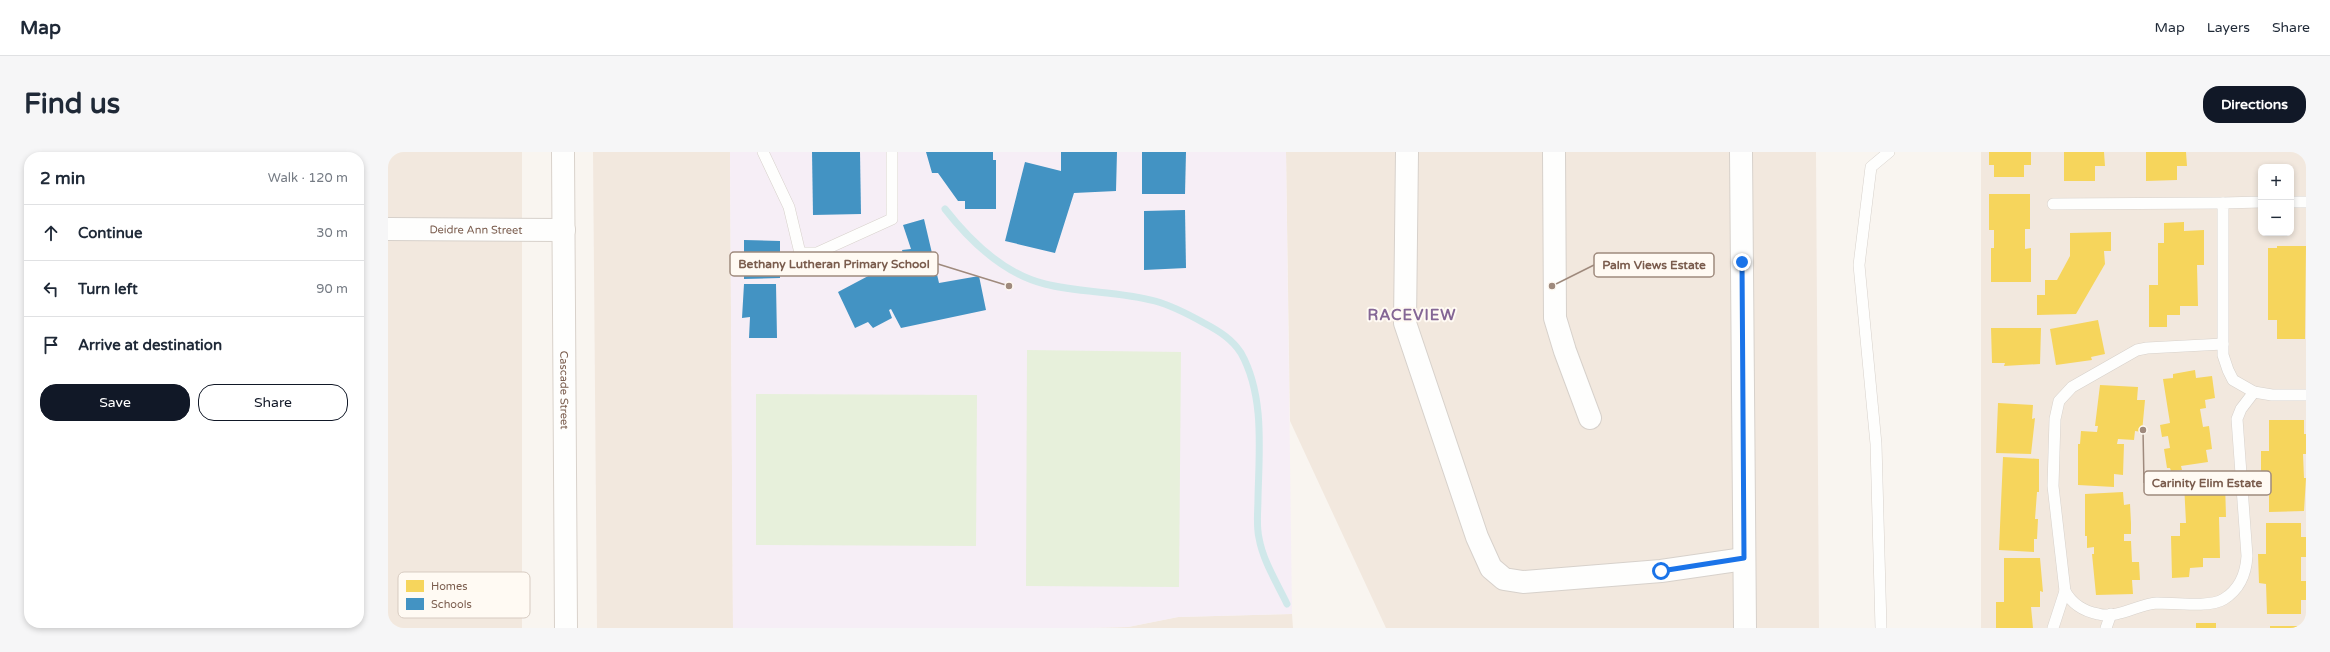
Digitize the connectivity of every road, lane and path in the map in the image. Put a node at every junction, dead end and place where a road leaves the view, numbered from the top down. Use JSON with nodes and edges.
{"nodes":[{"id":1,"x":563,"y":152,"type":"edge"},
{"id":2,"x":763,"y":152,"type":"edge"},
{"id":3,"x":892,"y":152,"type":"edge"},
{"id":4,"x":1407,"y":152,"type":"edge"},
{"id":5,"x":1554,"y":152,"type":"edge"},
{"id":6,"x":1741,"y":152,"type":"edge"},
{"id":7,"x":1889,"y":152,"type":"edge"},
{"id":8,"x":2258,"y":202,"type":"edge"},
{"id":9,"x":2294,"y":202,"type":"edge"},
{"id":10,"x":2306,"y":202,"type":"edge"},
{"id":11,"x":2224,"y":203,"type":"junction"},
{"id":12,"x":2053,"y":204,"type":"dead end"},
{"id":13,"x":388,"y":229,"type":"edge"},
{"id":14,"x":564,"y":230,"type":"junction"},
{"id":15,"x":2223,"y":344,"type":"junction"},
{"id":16,"x":2254,"y":392,"type":"junction"},
{"id":17,"x":2306,"y":395,"type":"edge"},
{"id":18,"x":1590,"y":418,"type":"dead end"},
{"id":19,"x":1744,"y":558,"type":"junction"},
{"id":20,"x":2065,"y":591,"type":"junction"},
{"id":21,"x":2111,"y":614,"type":"junction"},
{"id":22,"x":566,"y":628,"type":"edge"},
{"id":23,"x":1745,"y":628,"type":"edge"},
{"id":24,"x":1881,"y":628,"type":"edge"},
{"id":25,"x":2053,"y":628,"type":"edge"},
{"id":26,"x":2106,"y":628,"type":"edge"}],
"edges":[{"from":1,"to":14,"type":"street","name":"Cascade Street"},
{"from":2,"to":3,"type":"lane"},
{"from":4,"to":19,"type":"street"},
{"from":5,"to":18,"type":"street"},
{"from":6,"to":19,"type":"street"},
{"from":7,"to":24,"type":"lane"},
{"from":8,"to":11,"type":"lane"},
{"from":9,"to":10,"type":"lane"},
{"from":11,"to":12,"type":"lane"},
{"from":11,"to":15,"type":"lane"},
{"from":13,"to":14,"type":"street","name":"Deidre Ann Street"},
{"from":14,"to":22,"type":"street","name":"Cascade Street"},
{"from":15,"to":16,"type":"lane"},
{"from":15,"to":20,"type":"lane"},
{"from":16,"to":17,"type":"lane"},
{"from":16,"to":21,"type":"lane"},
{"from":19,"to":23,"type":"street"},
{"from":20,"to":21,"type":"lane"},
{"from":20,"to":25,"type":"lane"},
{"from":21,"to":26,"type":"lane"}]}
